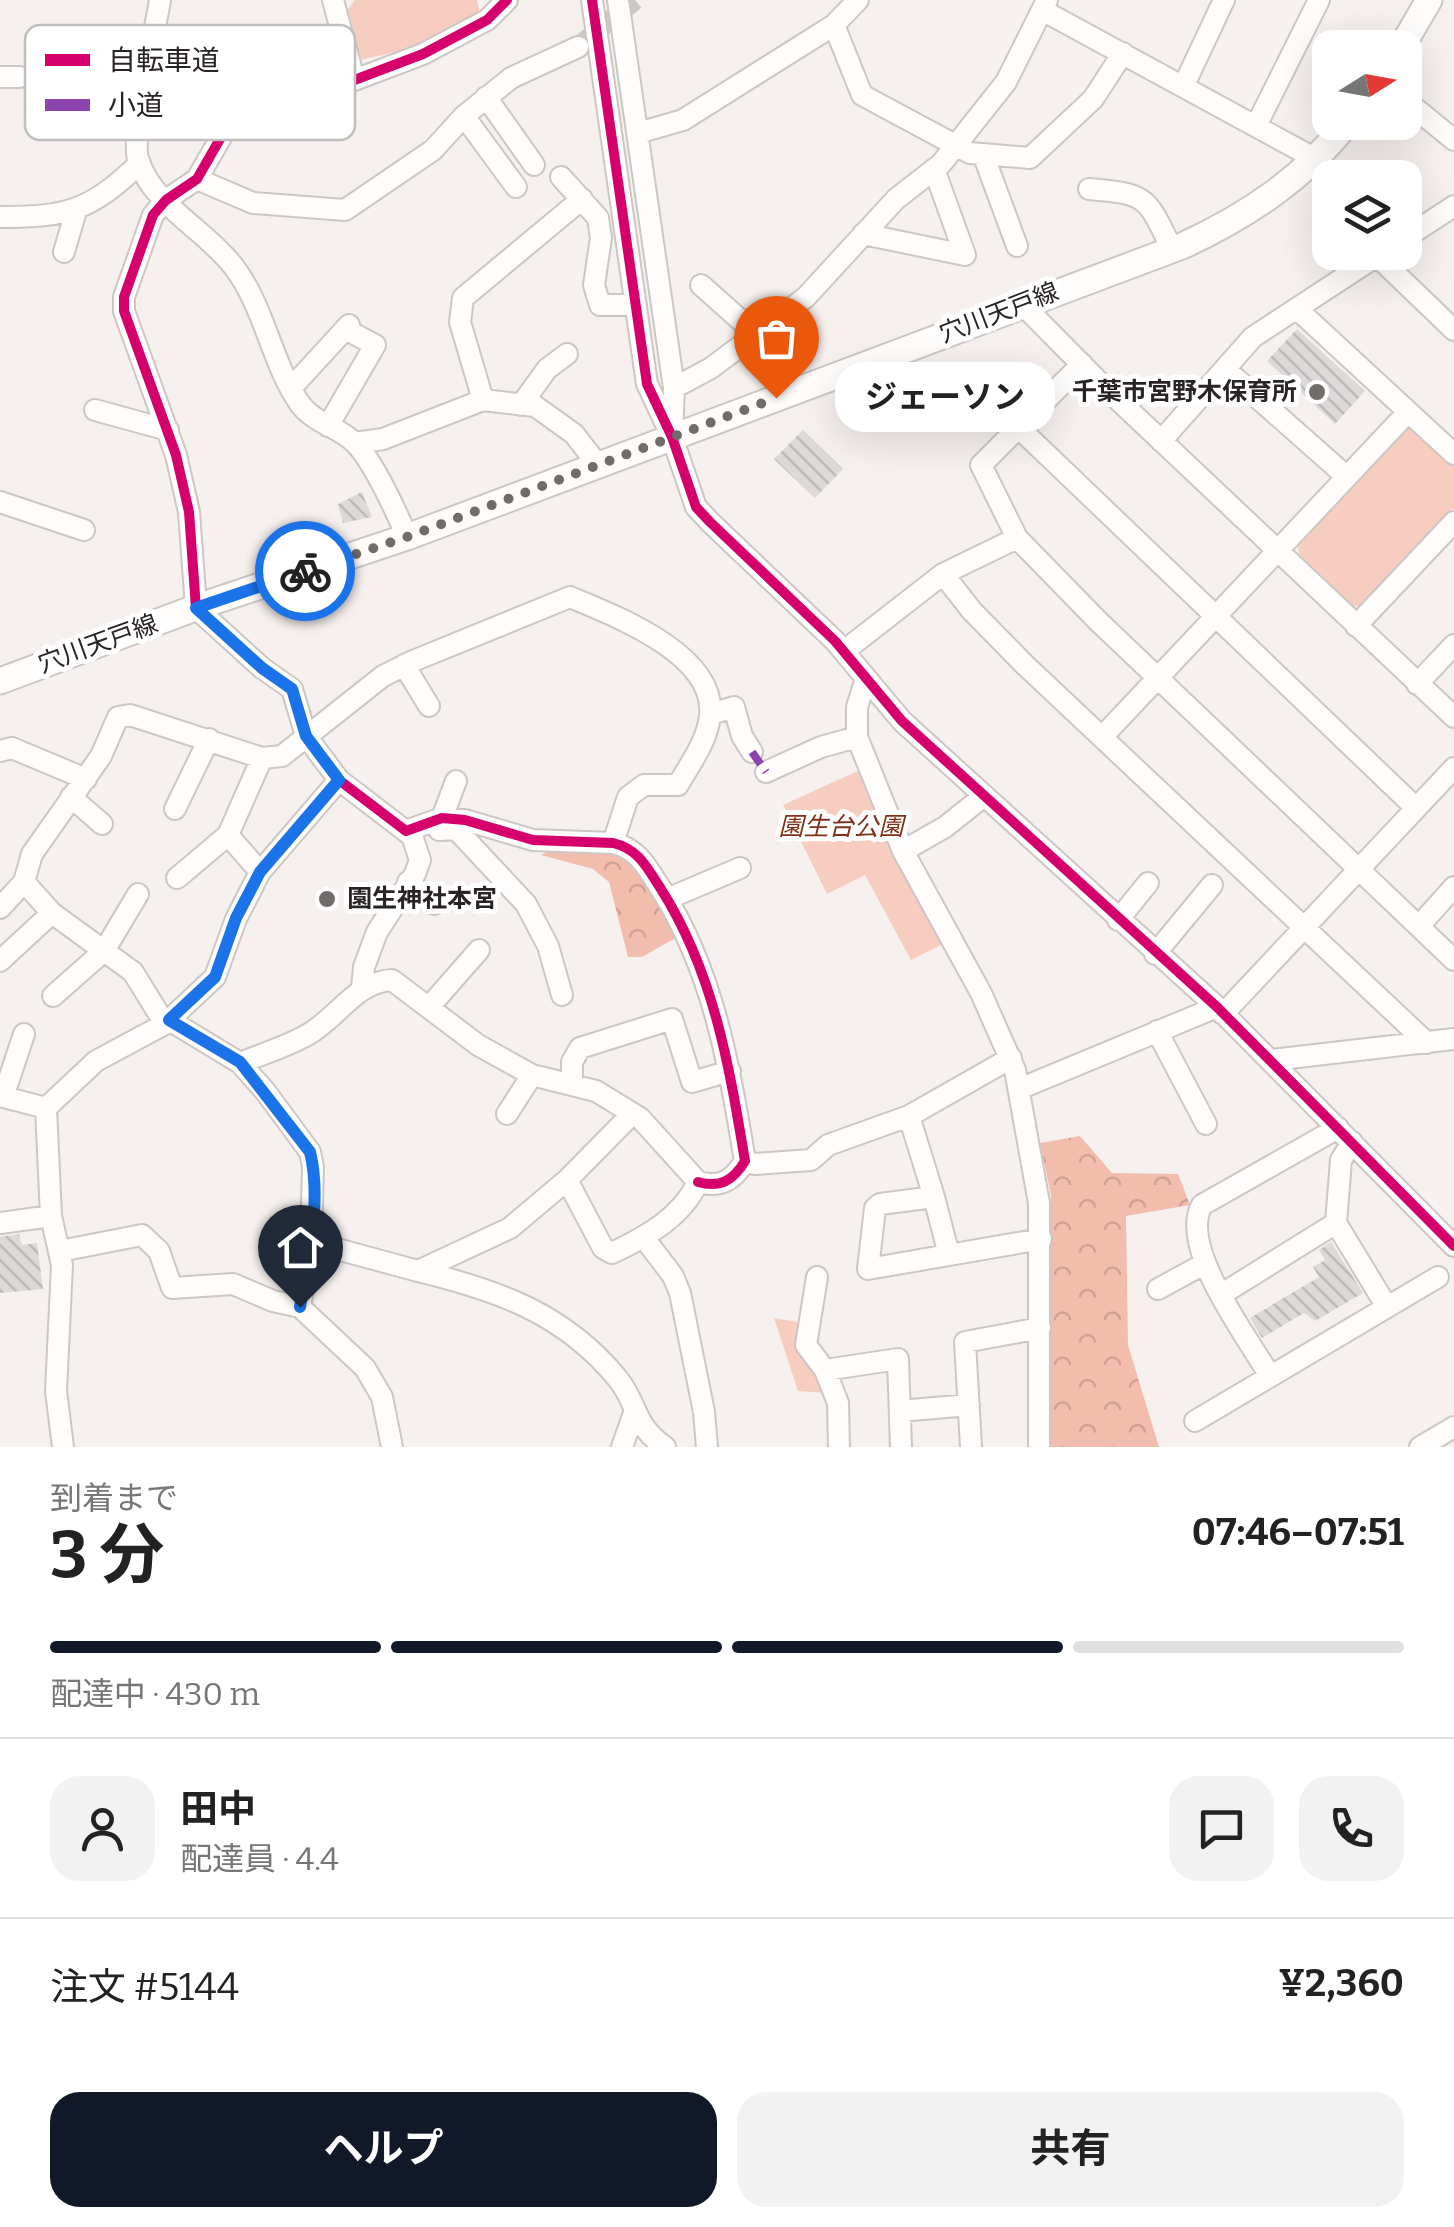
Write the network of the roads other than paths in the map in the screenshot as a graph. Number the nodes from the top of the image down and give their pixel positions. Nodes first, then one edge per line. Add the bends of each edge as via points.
1 (160, 0) edge
2 (333, 0) edge
3 (507, 0) edge
4 (592, 0) edge
5 (618, 0) edge
6 (826, 0) edge
7 (858, 0) edge
8 (1198, 0) edge
9 (1319, 0) edge
10 (1428, 0) edge
11 (1044, 5) edge
12 (1221, 6) edge
13 (838, 21) junction
14 (155, 25) edge
15 (340, 25) edge
16 (1411, 30) edge
17 (578, 47) tunnel mouth
18 (1123, 53) junction
19 (355, 79) edge
20 (1184, 85) junction
21 (486, 97) junction
22 (1422, 114) edge
23 (464, 116) junction
24 (1256, 126) junction
25 (638, 133) junction
26 (138, 140) edge
27 (219, 140) edge
28 (1331, 140) edge
29 (1454, 140) edge
30 (954, 146) junction
31 (983, 154) junction
32 (1314, 158) junction
33 (140, 163) junction
34 (534, 165) dead end
35 (934, 169) junction
36 (561, 177) dead end
37 (196, 179) junction
38 (516, 187) dead end
39 (1089, 190) dead end
40 (582, 199) junction
41 (166, 200) junction
42 (1453, 208) edge
43 (76, 211) junction
44 (0, 217) edge
45 (1422, 227) edge
46 (863, 234) junction
47 (1017, 246) dead end
48 (1172, 249) junction
49 (64, 252) dead end
50 (1355, 270) edge
51 (1396, 270) edge
52 (701, 284) dead end
53 (1022, 304) junction
54 (636, 305) junction
55 (1297, 308) junction
56 (1454, 330) edge
57 (756, 334) junction
58 (567, 354) dead end
59 (1082, 364) junction
60 (1224, 369) junction
61 (292, 387) junction
62 (674, 388) junction
63 (483, 400) junction
64 (521, 404) junction
65 (95, 410) dead end
66 (1408, 412) junction
67 (328, 426) junction
68 (1018, 428) junction
69 (168, 430) junction
70 (672, 438) junction
71 (1161, 441) junction
72 (356, 443) junction
73 (1454, 454) edge
74 (598, 465) junction
75 (1347, 478) junction
76 (0, 502) edge
77 (1454, 522) edge
78 (84, 530) dead end
79 (407, 537) junction
80 (1017, 538) junction
81 (1277, 551) junction
82 (943, 574) junction
83 (196, 608) junction
84 (1215, 618) junction
85 (1356, 626) junction
86 (1454, 645) edge
87 (844, 651) junction
88 (404, 665) junction
89 (1159, 677) junction
90 (866, 678) junction
91 (0, 681) edge
92 (1417, 684) junction
93 (429, 706) dead end
94 (710, 714) junction
95 (1454, 717) edge
96 (306, 736) junction
97 (1102, 736) junction
98 (856, 737) junction
99 (209, 738) junction
100 (0, 750) edge
101 (752, 752) dead end
102 (262, 758) junction
103 (1454, 768) edge
104 (766, 772) dead end
105 (86, 779) junction
106 (339, 780) junction
107 (456, 781) dead end
108 (984, 796) junction
109 (71, 797) junction
110 (1416, 808) junction
111 (175, 810) dead end
112 (442, 818) junction
113 (102, 824) dead end
114 (409, 834) junction
115 (228, 836) junction
116 (613, 842) junction
117 (903, 850) junction
118 (740, 868) dead end
119 (1359, 869) junction
120 (260, 872) junction
121 (177, 878) dead end
122 (24, 882) junction
123 (408, 882) junction
124 (1148, 883) dead end
125 (1212, 885) dead end
126 (1454, 887) edge
127 (138, 894) dead end
128 (667, 898) junction
129 (434, 904) dead end
130 (0, 908) edge
131 (52, 913) junction
132 (1118, 920) junction
133 (1419, 926) junction
134 (1304, 928) junction
135 (479, 950) dead end
136 (104, 951) junction
137 (1155, 954) junction
138 (1454, 960) edge
139 (0, 961) edge
140 (362, 988) junction
141 (562, 995) dead end
142 (53, 996) dead end
143 (429, 1007) junction
144 (1220, 1011) junction
145 (167, 1022) junction
146 (1157, 1030) junction
147 (24, 1034) dead end
148 (1454, 1039) edge
149 (1427, 1043) junction
150 (1012, 1058) junction
151 (1272, 1060) junction
152 (240, 1062) junction
153 (730, 1071) junction
154 (532, 1075) junction
155 (572, 1083) junction
156 (1019, 1090) junction
157 (1, 1096) edge
158 (46, 1108) junction
159 (507, 1114) dead end
160 (632, 1114) junction
161 (909, 1116) junction
162 (1206, 1124) dead end
163 (1345, 1135) junction
164 (745, 1161) junction
165 (566, 1180) junction
166 (698, 1182) junction
167 (934, 1197) junction
168 (51, 1216) junction
169 (0, 1223) edge
170 (1336, 1223) junction
171 (644, 1238) junction
172 (1041, 1239) junction
173 (311, 1242) junction
174 (1454, 1246) edge
175 (60, 1251) junction
176 (949, 1255) junction
177 (1204, 1264) junction
178 (418, 1271) junction
179 (817, 1277) dead end
180 (1438, 1277) dead end
181 (1158, 1289) dead end
182 (1222, 1294) junction
183 (300, 1307) junction
184 (1386, 1308) junction
185 (1040, 1328) junction
186 (825, 1370) junction
187 (1270, 1376) junction
188 (968, 1405) junction
189 (900, 1411) junction
190 (634, 1413) junction
191 (1195, 1421) dead end
192 (1454, 1427) edge
193 (63, 1447) edge
194 (392, 1447) edge
195 (622, 1447) edge
196 (664, 1447) edge
197 (708, 1447) edge
198 (839, 1447) edge
199 (901, 1447) edge
200 (971, 1447) edge
201 (1038, 1447) edge
202 (1420, 1447) edge

1 - 14 street
2 - 15 street
3 - 19 street via 487,20 423,54
4 - 54 street
5 - 25 street
6 - 13 street
7 - 13 street
8 - 12 street
9 - 24 street
10 - 16 main road
11 - 18 street
11 - 30 street via 1006,82
12 - 20 street
13 - 25 street via 683,120
13 - 30 street via 862,95
17 - 21 street
18 - 20 street
18 - 31 street via 1094,100 1030,158
20 - 24 street
21 - 23 street
21 - 34 street
22 - 29 street
23 - 37 street via 433,150 346,210 253,204
23 - 38 street
24 - 32 street
25 - 62 street
26 - 33 street
27 - 37 street
28 - 32 main road, 穴川天戸線
30 - 31 street
30 - 35 street
31 - 47 street
32 - 48 main road, 穴川天戸線 via 1259,206
33 - 41 street
33 - 43 street
35 - 46 street
35 - 46 street via 965,255
36 - 40 street
37 - 41 street
39 - 48 street via 1126,192 1150,204
40 - 54 street via 598,218 594,286 600,305
40 - 63 street via 463,298 460,322
41 - 61 street via 240,275
41 - 69 street via 152,215 124,310
42 - 45 street
43 - 44 street
43 - 49 street
46 - 57 street via 806,297
48 - 53 main road, 穴川天戸線
50 - 55 street
51 - 56 street
52 - 57 street
53 - 59 street
53 - 70 main road, 穴川天戸線
54 - 70 street via 648,384
55 - 60 street via 1253,337
55 - 66 street
57 - 62 street
58 - 64 street
59 - 68 street
59 - 71 street
60 - 71 street
60 - 75 street
61 - 67 street via 313,418
61 - 67 street via 347,327 376,344
62 - 70 street
63 - 64 street
63 - 72 street
64 - 74 street via 535,406 574,434
65 - 69 street
66 - 73 street
66 - 75 street
67 - 72 street
68 - 80 street via 981,465
68 - 84 street
69 - 83 street via 190,512
70 - 74 main road, 穴川天戸線
70 - 87 street via 696,507
71 - 81 street
72 - 79 street
74 - 79 main road, 穴川天戸線
75 - 81 street
76 - 78 street
77 - 85 street
79 - 83 main road, 穴川天戸線
80 - 82 street
80 - 89 street
81 - 84 street
81 - 85 street
82 - 87 street
82 - 97 street via 985,625
83 - 91 main road, 穴川天戸線
83 - 96 street via 292,689
84 - 89 street
84 - 110 street
85 - 92 street
86 - 92 street
87 - 90 street
88 - 93 street
88 - 94 street via 570,597 643,628 672,650 700,678
88 - 96 street
89 - 97 street
89 - 119 street
90 - 98 street
90 - 108 street
92 - 95 street
94 - 101 street via 734,707
94 - 116 street via 702,744 678,785 644,785 628,797
96 - 102 street via 282,756
96 - 106 street
97 - 134 street
98 - 104 street
98 - 117 street
99 - 102 street
99 - 105 street via 118,717
99 - 111 street
100 - 105 street via 12,748
102 - 115 street
103 - 110 street
105 - 109 street
106 - 114 street
106 - 120 street
107 - 112 street
108 - 117 street
108 - 132 street
109 - 113 street
109 - 122 street via 32,854
110 - 119 street
112 - 114 street
112 - 116 street via 533,840
114 - 123 street via 420,860
114 - 141 street via 456,829 478,851 526,904 548,946
115 - 120 street
115 - 121 street
116 - 128 street via 640,856
117 - 150 street
118 - 128 street
119 - 133 street
119 - 134 street
120 - 145 street via 215,977
122 - 130 street
122 - 131 street
123 - 129 street
123 - 140 street via 377,932
124 - 132 street
125 - 137 street
126 - 133 street
127 - 136 street
128 - 153 street via 704,974
131 - 136 street
131 - 139 street
132 - 137 street
133 - 138 street
134 - 144 street
134 - 149 street
135 - 143 street
136 - 142 street
136 - 145 street via 133,972
137 - 144 street
140 - 143 street via 392,980
140 - 152 street via 304,1037
143 - 154 street via 478,1046
144 - 146 street
144 - 151 street
145 - 152 street
145 - 158 street via 96,1061
146 - 156 street
146 - 162 street
147 - 157 street
148 - 149 street
149 - 151 street
150 - 156 street
150 - 161 street
151 - 163 street
152 - 173 street via 310,1152
153 - 155 street via 692,1082 672,1019 580,1048
153 - 164 street
154 - 155 street
154 - 159 street
155 - 160 street
156 - 172 street
157 - 158 street
158 - 168 street
160 - 165 street
160 - 166 street
161 - 164 street via 828,1145 811,1160
161 - 167 street
163 - 170 street
163 - 174 street
163 - 177 street via 1202,1205 1196,1215
164 - 166 street via 726,1183
165 - 171 street via 603,1248 612,1253
165 - 178 street via 510,1228
166 - 171 street via 688,1202
167 - 176 street
167 - 176 street via 874,1208 868,1269
168 - 169 street
168 - 175 street
170 - 182 street
170 - 184 street
171 - 197 street via 680,1293
172 - 176 street
172 - 185 street
173 - 178 street
173 - 183 street
175 - 183 street via 142,1235 159,1251 172,1288 233,1284
175 - 193 street via 56,1391
177 - 181 street
177 - 182 street
178 - 190 street via 520,1301 599,1356 627,1390
179 - 186 street via 806,1345
180 - 184 street
182 - 187 street
183 - 194 street via 365,1368 382,1397
184 - 187 street
185 - 188 street via 965,1342
185 - 201 street
186 - 189 street via 898,1359
186 - 198 street via 838,1404
187 - 191 street via 1223,1395
188 - 189 street
188 - 200 street
189 - 199 street
190 - 195 street
190 - 196 street
192 - 202 street

